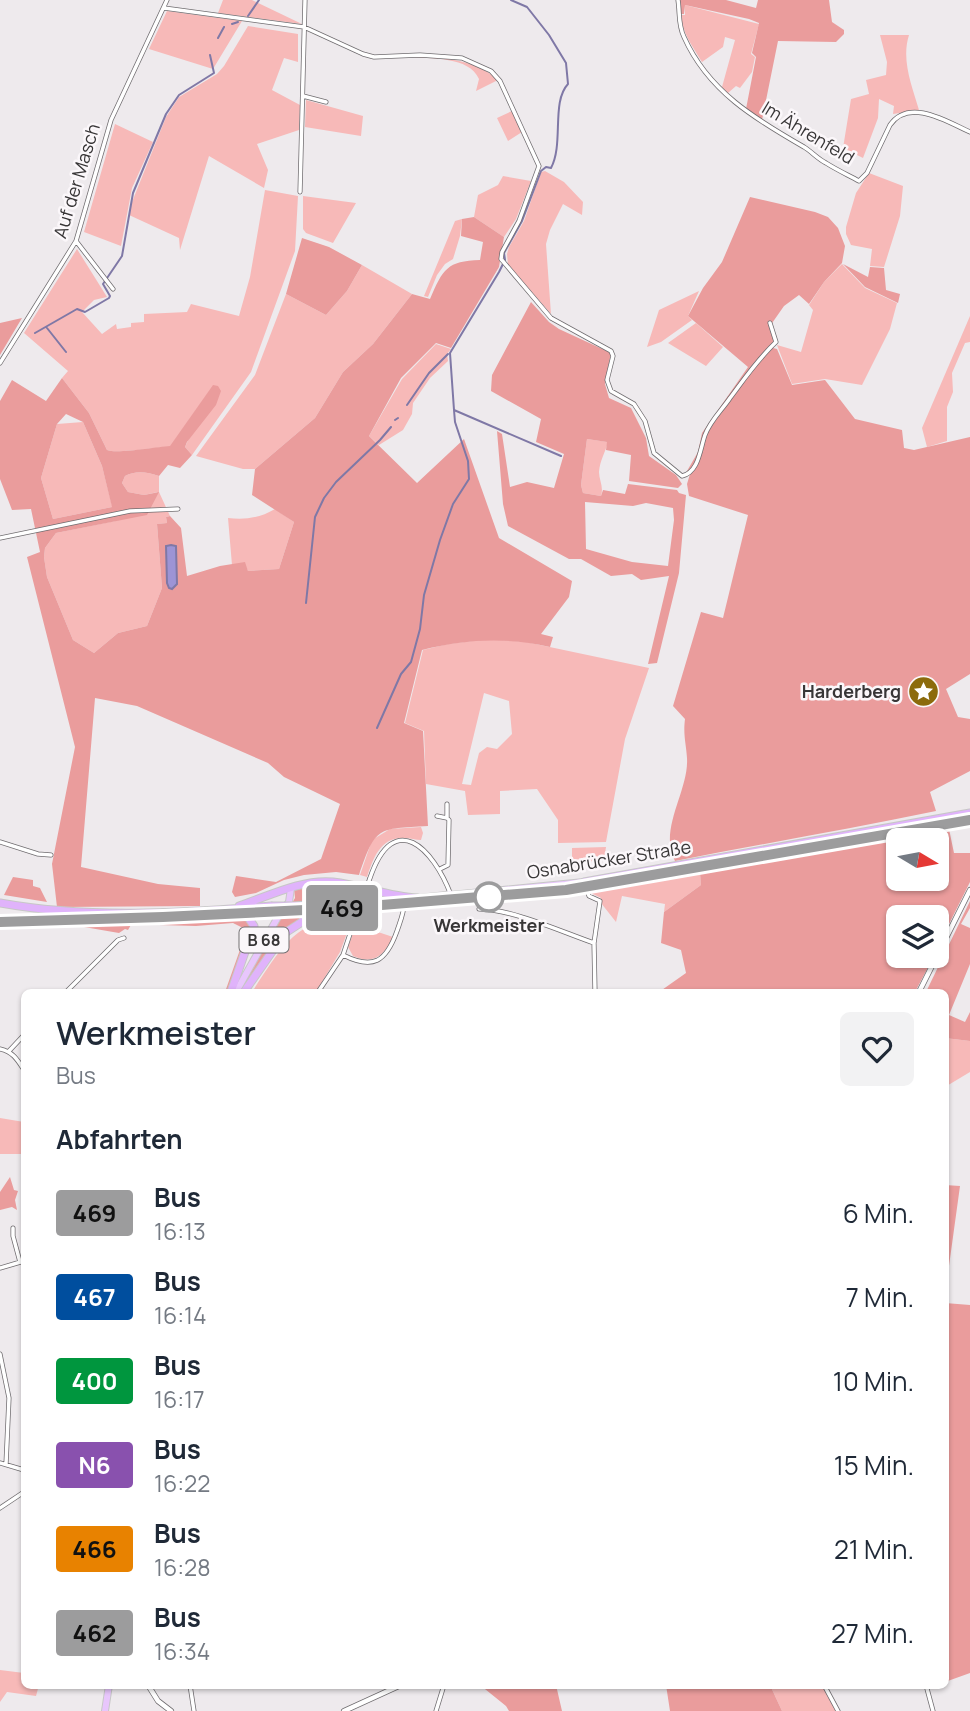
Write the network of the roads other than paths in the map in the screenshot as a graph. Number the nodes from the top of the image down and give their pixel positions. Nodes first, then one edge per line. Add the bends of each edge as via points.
1 (167, 0) edge
2 (305, 0) edge
3 (678, 0) edge
4 (164, 8) junction
5 (304, 27) junction
6 (303, 96) junction
7 (326, 102) dead end
8 (970, 132) edge
9 (300, 192) dead end
10 (76, 241) junction
11 (113, 289) dead end
12 (770, 323) dead end
13 (0, 363) edge
14 (178, 509) dead end
15 (0, 538) edge
16 (447, 804) dead end
17 (970, 813) edge
18 (437, 816) dead end
19 (447, 818) junction
20 (970, 820) edge
21 (928, 824) junction
22 (0, 842) edge
23 (51, 855) dead end
24 (439, 870) junction
25 (585, 885) junction
26 (288, 889) junction
27 (970, 890) edge
28 (451, 895) junction
29 (418, 898) junction
30 (404, 904) junction
31 (0, 905) edge
32 (291, 908) junction
33 (345, 908) junction
34 (479, 909) dead end
35 (227, 912) junction
36 (125, 918) junction
37 (0, 922) edge
38 (124, 938) dead end
39 (594, 943) junction
40 (342, 954) junction
41 (69, 989) edge
42 (234, 989) edge
43 (235, 989) edge
44 (246, 989) edge
45 (320, 989) edge
46 (595, 989) edge
47 (920, 989) edge
48 (21, 1038) edge
49 (0, 1049) edge
50 (9, 1051) junction
51 (21, 1066) edge
52 (13, 1228) dead end
53 (21, 1259) edge
54 (21, 1262) edge
55 (0, 1268) edge
56 (0, 1354) edge
57 (0, 1463) edge
58 (6, 1464) junction
59 (21, 1469) edge
60 (21, 1494) edge
61 (0, 1508) edge
62 (108, 1689) edge
63 (150, 1689) edge
64 (191, 1689) edge
65 (392, 1689) edge
66 (443, 1689) edge
67 (826, 1689) edge
68 (927, 1689) edge
69 (105, 1711) edge
70 (171, 1711) edge
71 (194, 1711) edge
72 (344, 1711) edge
73 (436, 1711) edge
74 (838, 1711) edge
75 (933, 1711) edge

1 - 4 street, Auf der Masch
2 - 5 street
3 - 8 street, Im Ährenfeld via 683,36 706,71 738,106 859,181 894,118 933,114
4 - 5 street
4 - 10 street, Auf der Masch via 111,120
5 - 6 street
5 - 12 street via 363,54 450,56 497,76 539,166 519,221 502,251 503,263 551,318 611,351 607,380 611,391 634,404 645,421 654,453 682,476 702,451 711,423 750,368 776,342
6 - 7 street
6 - 9 street
10 - 11 street
10 - 13 street, Auf der Masch
14 - 15 street via 130,510
16 - 19 street
17 - 21 highway
18 - 19 street
19 - 24 street via 448,865
20 - 21 highway
21 - 25 highway, Osnabrücker Straße
22 - 23 street
24 - 28 street
24 - 40 street, bridge via 413,842 392,843 383,849
25 - 28 main road, Osnabrücker Straße
25 - 30 main road, Osnabrücker Straße
25 - 39 street via 589,896 600,901
26 - 29 highway, B 68 via 331,881
26 - 35 highway, B 68
26 - 43 main road, B 68 via 289,902
27 - 47 street
28 - 29 highway, Osnabrücker Straße
29 - 32 highway, Osnabrücker Straße
30 - 33 highway, Osnabrücker Straße
30 - 40 street via 385,956 367,963
31 - 35 highway, Osnabrücker Straße via 90,912
31 - 36 highway, Osnabrücker Straße
32 - 33 highway, Osnabrücker Straße
32 - 35 highway, Osnabrücker Straße, bridge
33 - 44 highway, B 68 via 308,918 285,933
34 - 39 street
35 - 36 highway, Osnabrücker Straße
35 - 42 highway, B 68 via 248,917 254,926
36 - 37 highway
38 - 41 street
39 - 46 street
40 - 45 street
48 - 50 street
49 - 50 street
50 - 51 street
52 - 53 street
54 - 55 street
56 - 58 street via 9,1398
57 - 58 street
58 - 59 street
60 - 61 street
62 - 69 main road
63 - 70 street
64 - 71 street
65 - 72 street
66 - 73 street
67 - 74 street
68 - 75 street

